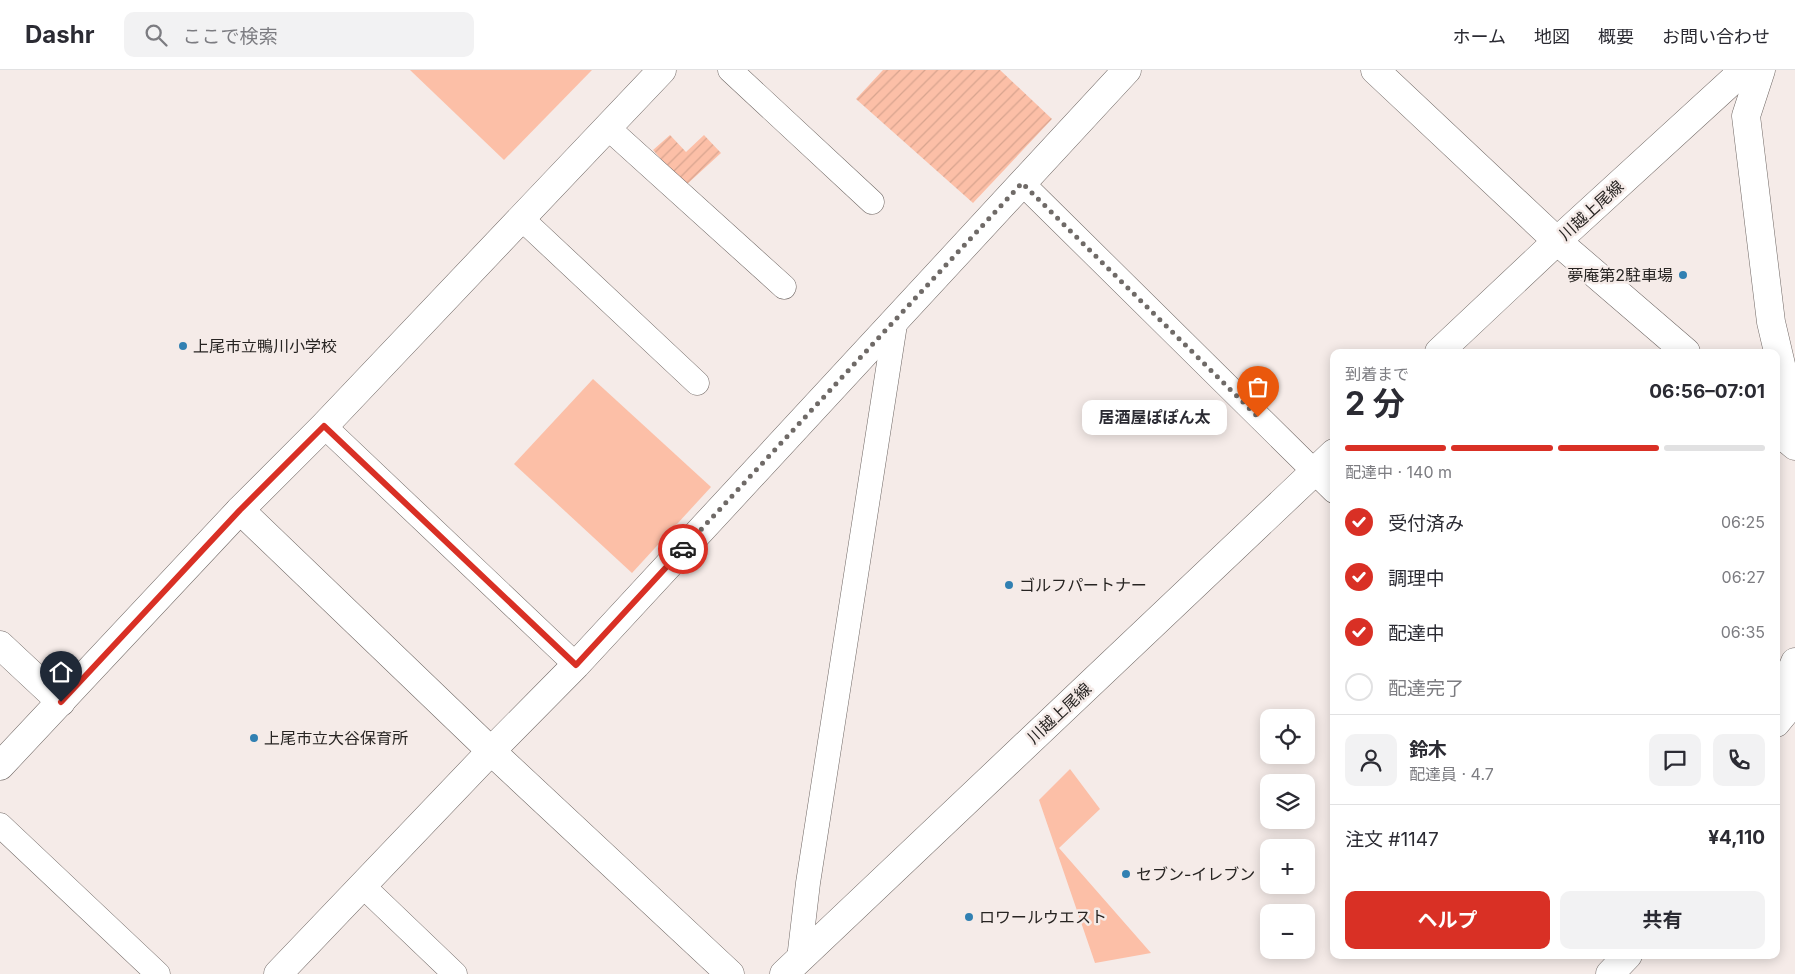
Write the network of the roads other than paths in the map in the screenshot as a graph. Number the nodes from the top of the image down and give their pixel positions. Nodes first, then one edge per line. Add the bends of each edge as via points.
1 (662, 70) edge
2 (730, 70) edge
3 (1127, 70) edge
4 (1375, 70) edge
5 (1744, 70) edge
6 (1761, 70) edge
7 (607, 127) junction
8 (1022, 183) junction
9 (872, 202) dead end
10 (521, 218) junction
11 (1557, 241) junction
12 (784, 287) dead end
13 (896, 318) junction
14 (1443, 349) edge
15 (1683, 349) edge
16 (1777, 349) edge
17 (1780, 360) edge
18 (697, 383) dead end
19 (1795, 424) edge
20 (324, 426) junction
21 (1780, 433) edge
22 (1795, 446) edge
23 (1330, 456) edge
24 (1313, 472) junction
25 (1330, 487) edge
26 (240, 510) junction
27 (0, 645) edge
28 (1795, 662) edge
29 (576, 665) junction
30 (1780, 699) edge
31 (1795, 700) edge
32 (61, 702) junction
33 (1780, 718) edge
34 (491, 751) junction
35 (0, 766) edge
36 (0, 825) edge
37 (363, 886) junction
38 (1624, 959) edge
39 (792, 966) edge
40 (158, 974) edge
41 (278, 974) edge
42 (455, 974) edge
43 (730, 974) edge
44 (1610, 974) edge

1 - 7 street
2 - 9 lane
3 - 8 street
4 - 11 street
5 - 11 street, 川越上尾線
6 - 16 street via 1746,116 1771,322
7 - 10 street
7 - 12 lane
8 - 13 street
8 - 24 lane
10 - 18 lane
10 - 20 street
11 - 14 street, 川越上尾線
11 - 15 street
13 - 29 street
13 - 39 lane via 808,883
17 - 19 street
20 - 26 street
20 - 29 lane
21 - 22 street
23 - 24 street, 川越上尾線
24 - 25 lane
24 - 39 street, 川越上尾線
26 - 32 street
26 - 34 street
27 - 32 street
28 - 30 street
29 - 34 street
31 - 33 street
32 - 35 street
34 - 37 street
34 - 43 street
36 - 40 lane
37 - 41 street
37 - 42 lane
38 - 44 street

